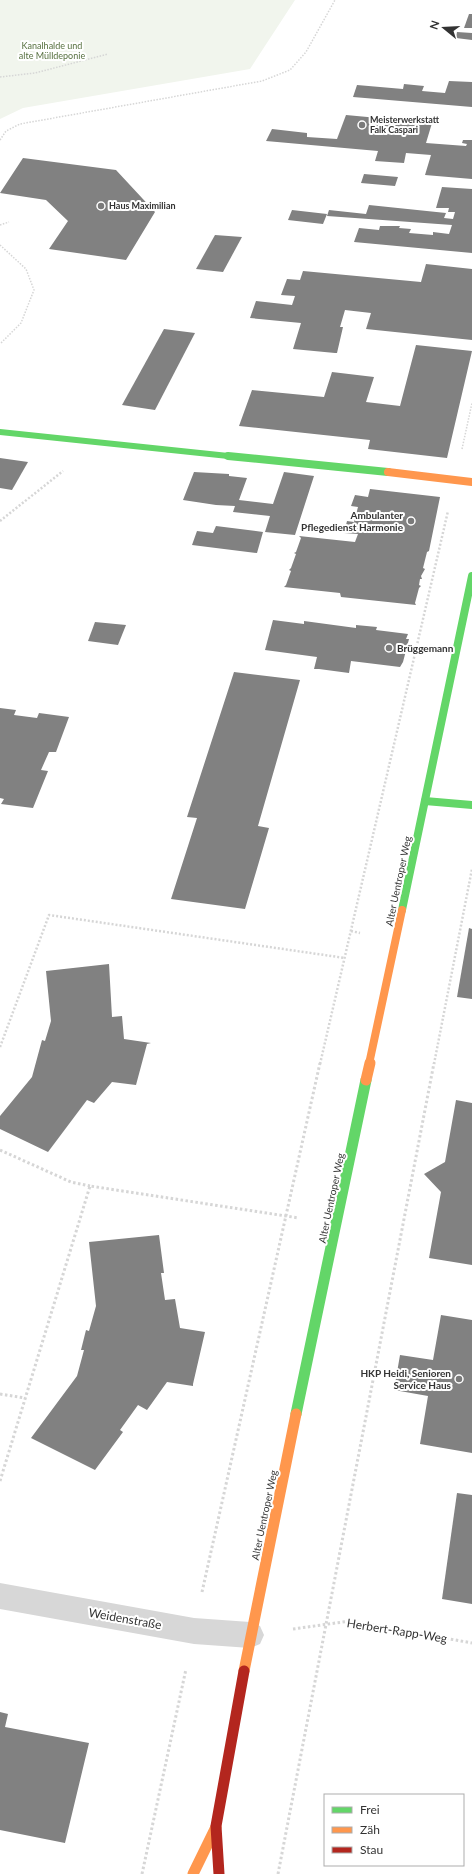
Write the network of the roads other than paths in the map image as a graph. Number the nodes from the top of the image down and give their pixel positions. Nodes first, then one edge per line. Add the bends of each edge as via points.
1 (0, 432) edge
2 (472, 482) edge
3 (472, 576) edge
4 (426, 801) junction
5 (472, 805) edge
6 (0, 1596) edge
7 (250, 1635) junction
8 (216, 1826) junction
9 (193, 1874) edge
10 (219, 1874) edge

1 - 2 street
3 - 4 street, Alter Uentroper Weg
4 - 5 street
4 - 7 street, Alter Uentroper Weg
6 - 7 street, Weidenstraße via 194,1631
7 - 8 street, Alter Uentroper Weg
8 - 9 street, Alter Uentroper Weg
8 - 10 street, Alter Uentroper Weg

